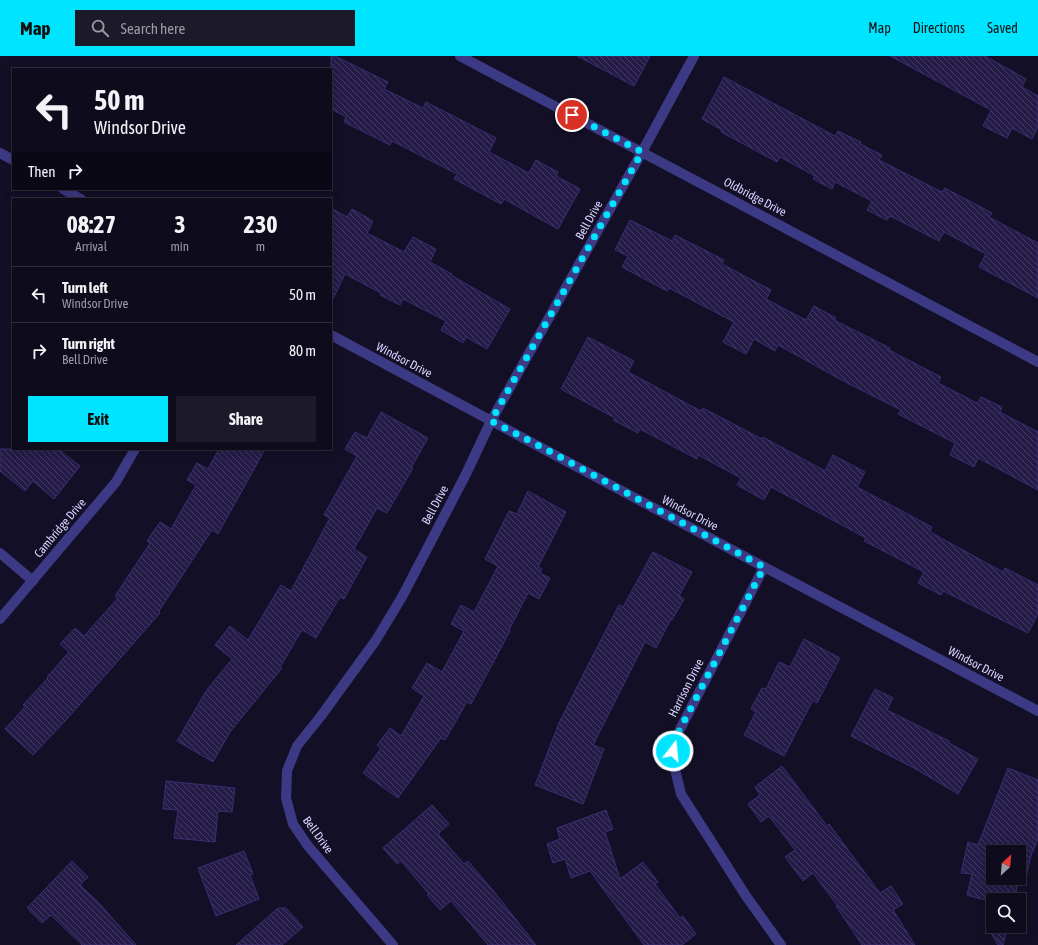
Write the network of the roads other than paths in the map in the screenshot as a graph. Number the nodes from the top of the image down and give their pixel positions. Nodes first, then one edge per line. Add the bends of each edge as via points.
1 (460, 56) edge
2 (694, 56) edge
3 (0, 152) edge
4 (642, 152) junction
5 (12, 159) edge
6 (65, 190) edge
7 (79, 198) edge
8 (332, 336) edge
9 (1038, 362) edge
10 (491, 421) junction
11 (134, 450) edge
12 (0, 554) edge
13 (764, 567) junction
14 (32, 581) junction
15 (0, 619) edge
16 (1038, 712) edge
17 (393, 945) edge
18 (781, 945) edge

1 - 4 street, Oldbridge Drive
2 - 4 street, Bell Drive
3 - 5 street
4 - 9 street, Oldbridge Drive
4 - 10 street, Bell Drive
6 - 7 street
8 - 10 street, Windsor Drive
10 - 13 street, Windsor Drive
10 - 17 street, Bell Drive via 398,603 376,640 297,746 287,771 286,798 293,824 308,846
11 - 14 street, Cambridge Drive via 116,482
12 - 14 street
13 - 16 street, Windsor Drive
13 - 18 street, Harrison Drive via 676,737 673,751 681,794 746,896
14 - 15 street, Cambridge Drive

